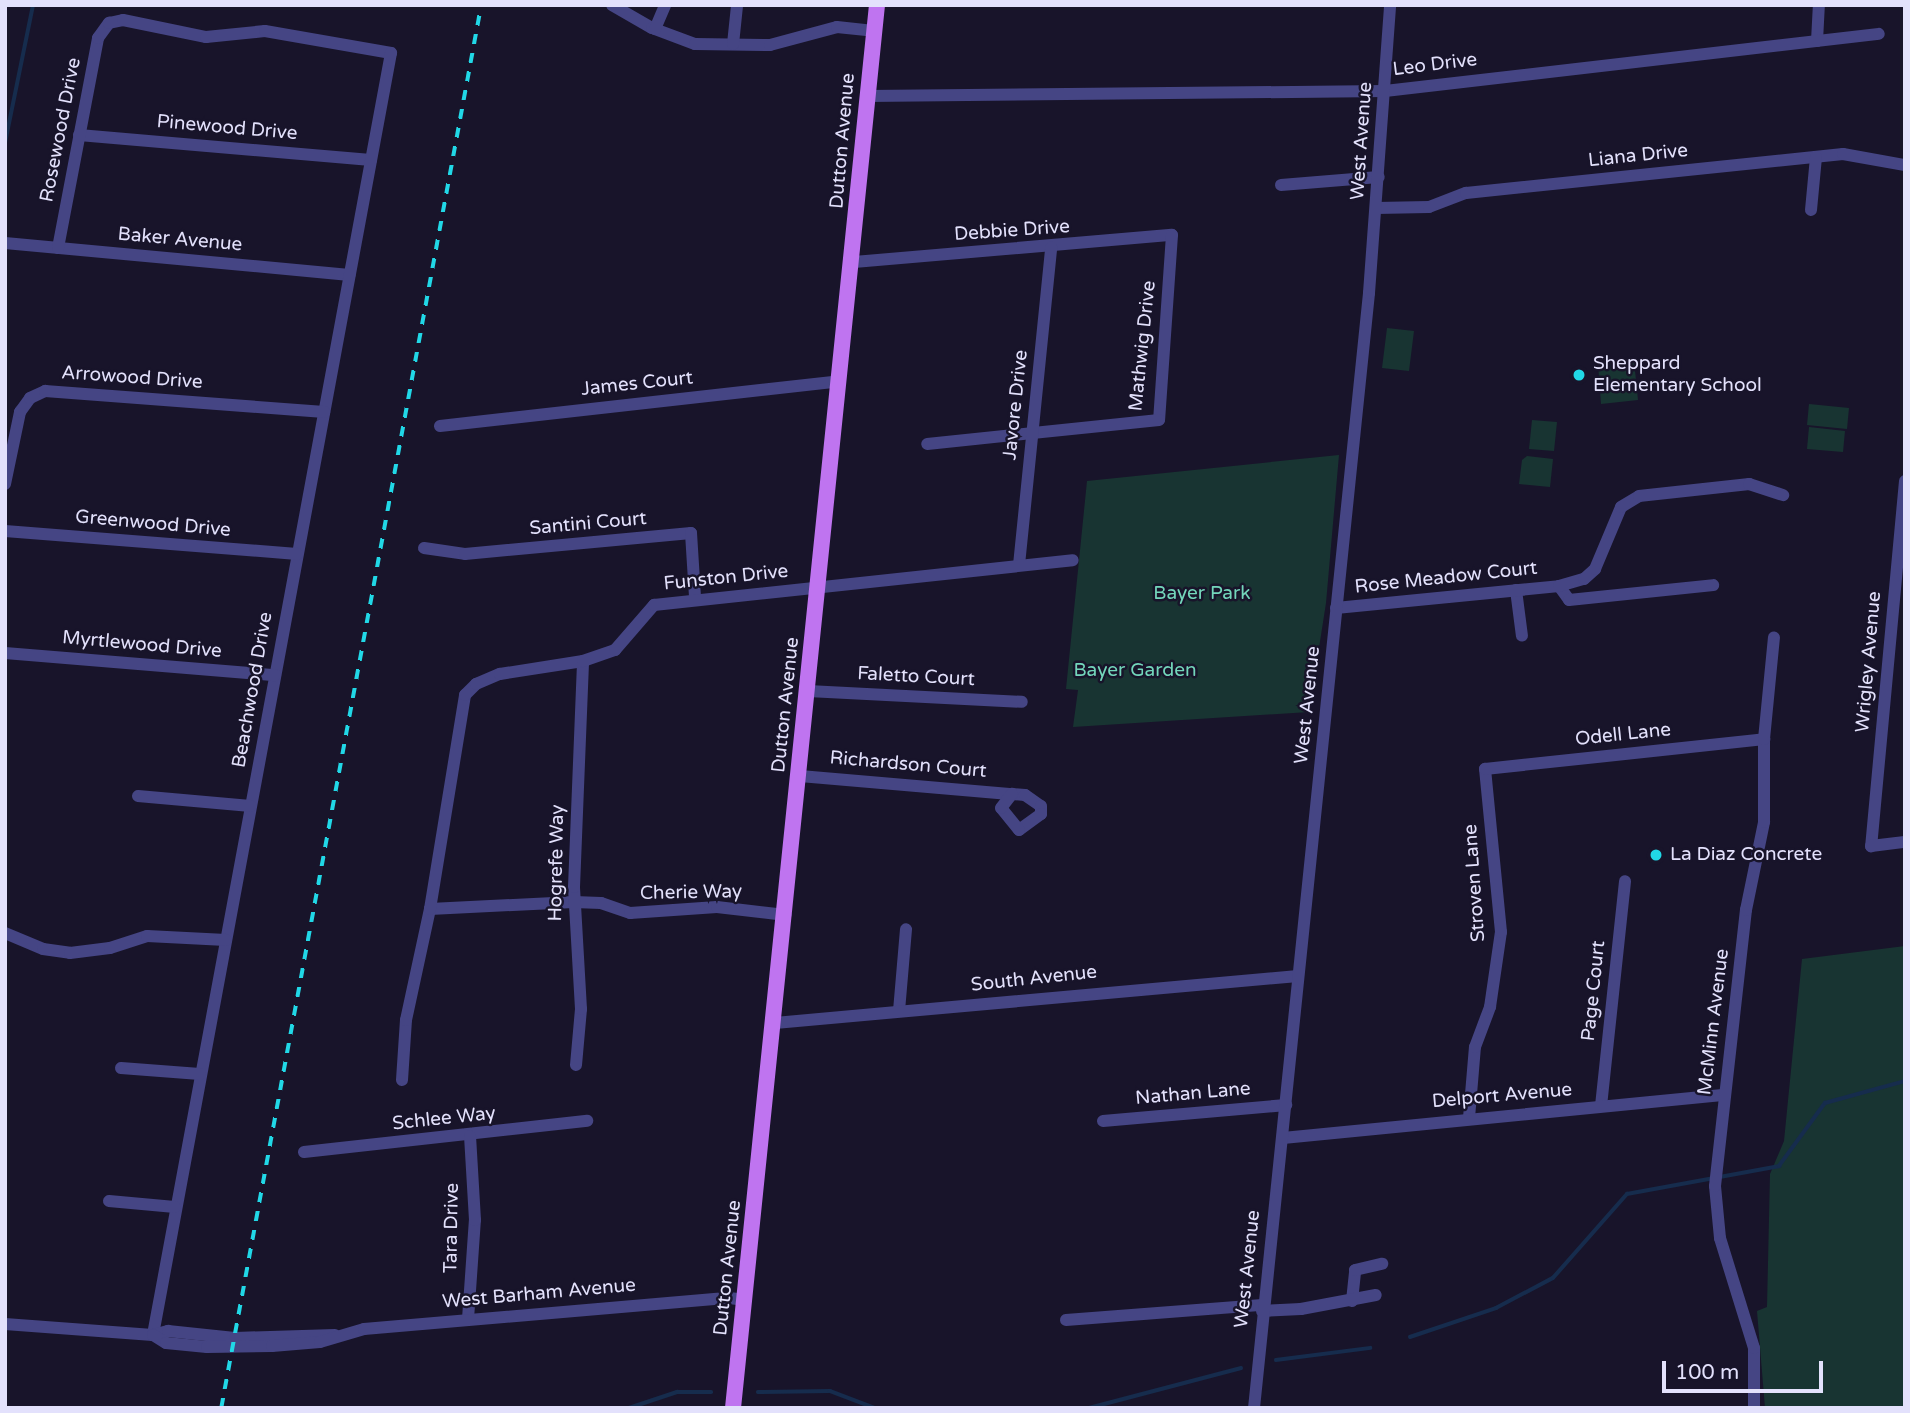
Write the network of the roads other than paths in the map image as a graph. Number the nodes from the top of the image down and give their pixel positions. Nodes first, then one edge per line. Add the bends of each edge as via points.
1 (612, 5) edge
2 (665, 5) edge
3 (737, 5) edge
4 (877, 5) edge
5 (1390, 5) edge
6 (1819, 5) edge
7 (110, 23) joint
8 (655, 29) junction
9 (874, 31) junction
10 (1879, 34) dead end
11 (1817, 41) junction
12 (733, 44) junction
13 (1385, 91) junction
14 (867, 96) junction
15 (79, 135) junction
16 (1816, 158) junction
17 (371, 160) junction
18 (1905, 165) edge
19 (1379, 177) junction
20 (1281, 185) dead end
21 (1376, 208) junction
22 (1811, 210) dead end
23 (1172, 235) joint
24 (5, 243) edge
25 (58, 248) junction
26 (1051, 248) junction
27 (853, 262) junction
28 (350, 275) junction
29 (839, 381) junction
30 (324, 412) junction
31 (440, 426) dead end
32 (1032, 434) junction
33 (927, 444) dead end
34 (1905, 481) edge
35 (5, 484) edge
36 (1783, 495) dead end
37 (5, 531) edge
38 (424, 548) dead end
39 (298, 554) junction
40 (1073, 560) dead end
41 (1019, 565) junction
42 (1713, 585) dead end
43 (1559, 586) junction
44 (819, 588) junction
45 (1516, 590) junction
46 (695, 597) junction
47 (1336, 608) junction
48 (1899, 625) edge
49 (1522, 636) dead end
50 (1774, 637) dead end
51 (5, 653) edge
52 (583, 661) junction
53 (275, 675) junction
54 (808, 691) junction
55 (1022, 702) dead end
56 (1765, 740) junction
57 (1485, 769) joint
58 (800, 776) junction
59 (1012, 794) dead end
60 (138, 796) dead end
61 (251, 806) junction
62 (1905, 842) edge
63 (1625, 881) dead end
64 (574, 902) junction
65 (430, 909) junction
66 (786, 915) junction
67 (906, 929) dead end
68 (5, 933) edge
69 (226, 940) junction
70 (1298, 976) junction
71 (899, 1011) junction
72 (775, 1023) junction
73 (576, 1065) dead end
74 (121, 1068) dead end
75 (200, 1074) junction
76 (402, 1080) dead end
77 (1725, 1096) junction
78 (1286, 1105) junction
79 (1601, 1106) junction
80 (1469, 1118) junction
81 (587, 1121) dead end
82 (1103, 1121) dead end
83 (470, 1136) junction
84 (1283, 1138) junction
85 (304, 1152) dead end
86 (109, 1201) dead end
87 (175, 1207) junction
88 (1382, 1264) dead end
89 (1376, 1295) dead end
90 (746, 1300) junction
91 (1352, 1301) junction
92 (1262, 1308) junction
93 (468, 1320) junction
94 (1066, 1320) dead end
95 (5, 1324) edge
96 (153, 1335) junction
97 (733, 1408) edge
98 (1254, 1408) edge
99 (1754, 1408) edge

1 - 8 street
2 - 8 street
3 - 12 street
4 - 9 main road, Dutton Avenue
5 - 13 street, West Avenue
6 - 11 street
7 - 15 street, Rosewood Drive via 98,38
7 - 17 street, Beachwood Drive via 123,20 206,37 265,31 391,52
8 - 12 street via 695,44
9 - 12 street via 837,27 770,45
9 - 14 main road, Dutton Avenue
10 - 11 street, Leo Drive
11 - 13 street, Leo Drive
13 - 14 street, Leo Drive
13 - 19 street, West Avenue
14 - 27 main road, Dutton Avenue
15 - 17 street, Pinewood Drive
15 - 25 street, Rosewood Drive
16 - 18 street, Liana Drive via 1855,153
16 - 21 street, Liana Drive via 1466,193 1429,207
16 - 22 street
17 - 28 street, Beachwood Drive
19 - 20 street
19 - 21 street, West Avenue
21 - 47 street, West Avenue
23 - 26 street, Debbie Drive
23 - 32 street, Mathwig Drive via 1159,421
24 - 25 street, Baker Avenue
25 - 28 street, Baker Avenue
26 - 27 street, Debbie Drive
26 - 32 street, Javore Drive
27 - 29 main road, Dutton Avenue
28 - 30 street, Beachwood Drive
29 - 31 street, James Court
29 - 44 main road, Dutton Avenue
30 - 35 street, Arrowood Drive via 45,391 30,398 20,412
30 - 39 street, Beachwood Drive
32 - 33 street
32 - 41 street, Javore Drive
34 - 48 street, Wrigley Avenue
36 - 43 street, Rose Meadow Court via 1749,484 1639,496 1621,507 1595,569 1584,579
37 - 39 street, Greenwood Drive
38 - 46 street, Santini Court via 465,554 691,533
39 - 53 street, Beachwood Drive
40 - 41 street, Funston Drive
41 - 44 street, Funston Drive
42 - 43 street, Rose Meadow Court via 1580,600 1566,599
43 - 45 street, Rose Meadow Court
44 - 46 street, Funston Drive
44 - 54 main road, Dutton Avenue
45 - 47 street, Rose Meadow Court
45 - 49 street
46 - 52 street, Funston Drive via 654,605 615,650
47 - 70 street, West Avenue
48 - 62 street, Wrigley Avenue via 1871,846
50 - 56 street, McMinn Avenue
51 - 53 street, Myrtlewood Drive
52 - 64 street, Hogrefe Way
52 - 65 street, Funston Drive via 500,674 476,684 465,695
53 - 61 street, Beachwood Drive
54 - 55 street, Faletto Court
54 - 58 main road, Dutton Avenue
56 - 57 street, Odell Lane
56 - 77 street, McMinn Avenue via 1764,822 1746,910
57 - 80 street, Stroven Lane via 1501,932 1490,1007 1475,1047
58 - 59 street, Richardson Court
58 - 66 main road, Dutton Avenue
60 - 61 street
61 - 69 street, Beachwood Drive
63 - 79 street, Page Court
64 - 65 street, Cherie Way
64 - 66 street, Cherie Way via 601,903 630,913 717,907
64 - 73 street, Hogrefe Way via 581,1009
65 - 76 street, Funston Drive via 406,1020
66 - 72 main road, Dutton Avenue
67 - 71 street
68 - 69 street via 43,949 70,953 110,948 147,936
69 - 75 street, Beachwood Drive
70 - 71 street, South Avenue
70 - 78 street, West Avenue
71 - 72 street, South Avenue
72 - 90 main road, Dutton Avenue
74 - 75 street
75 - 87 street, Beachwood Drive
77 - 79 street, Delport Avenue
77 - 99 street, McMinn Avenue via 1715,1186 1720,1238 1754,1348
78 - 82 street, Nathan Lane
78 - 84 street, West Avenue
79 - 80 street, Delport Avenue
80 - 84 street, Delport Avenue
81 - 83 street, Schlee Way
83 - 85 street, Schlee Way
83 - 93 street, Tara Drive via 475,1220
84 - 92 street, West Avenue
86 - 87 street
87 - 96 street, Beachwood Drive
88 - 91 street via 1354,1270
89 - 91 street
90 - 93 street, West Barham Avenue
90 - 97 main road, Dutton Avenue
91 - 92 street
92 - 94 street
92 - 98 street, West Avenue
93 - 96 street, West Barham Avenue via 272,1346 166,1343
95 - 96 street, West Barham Avenue

